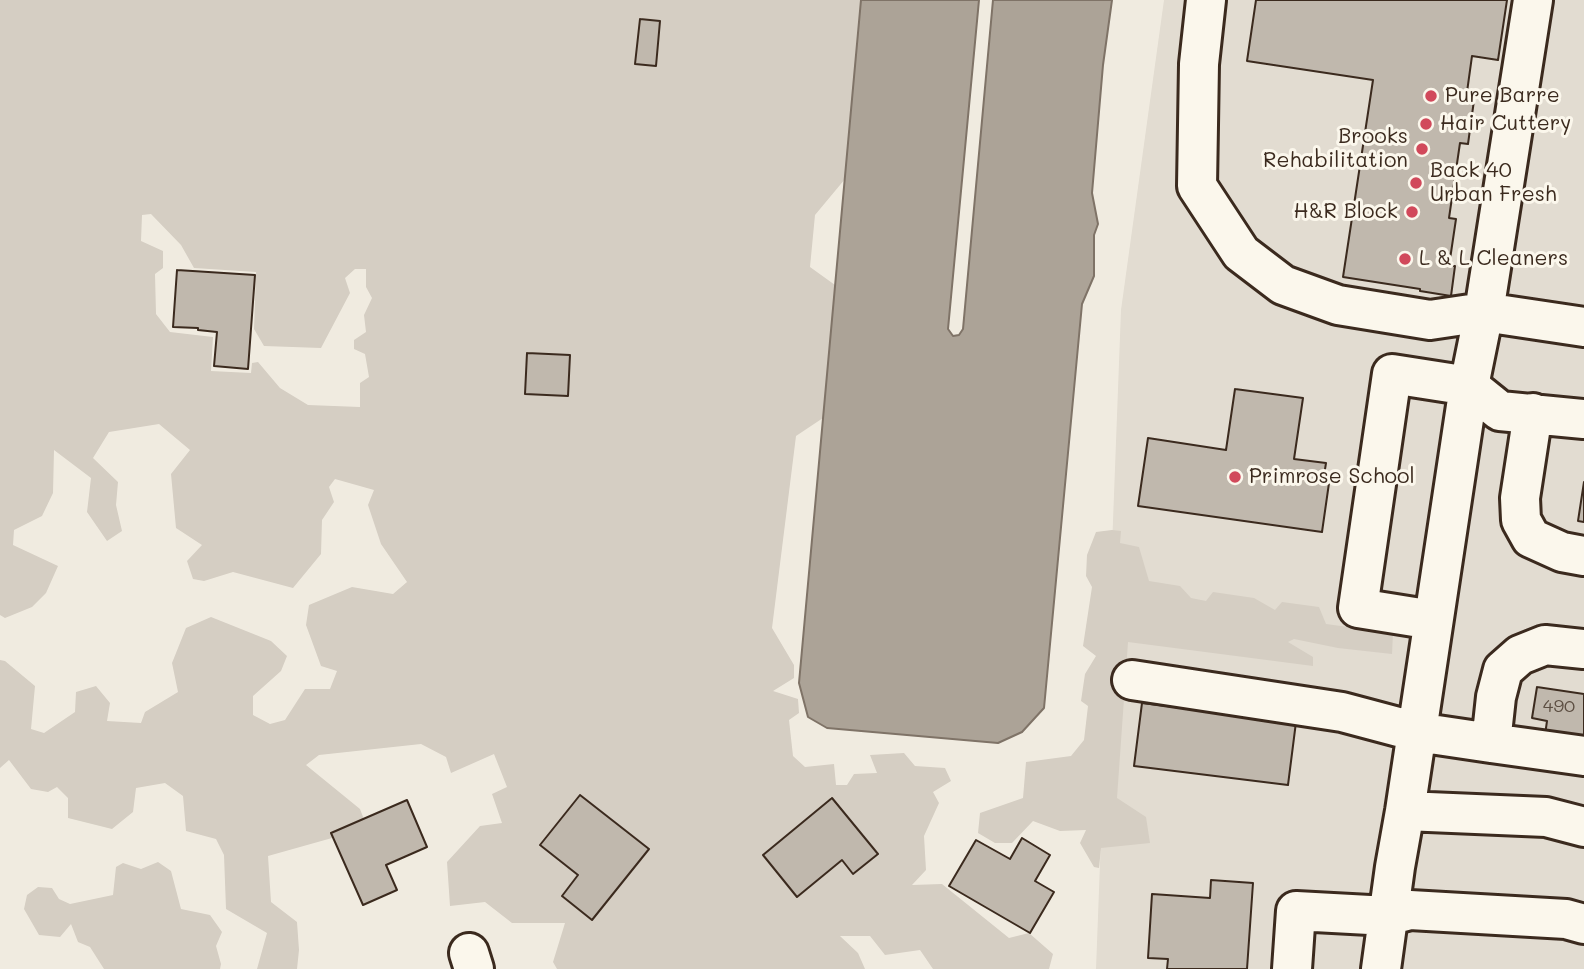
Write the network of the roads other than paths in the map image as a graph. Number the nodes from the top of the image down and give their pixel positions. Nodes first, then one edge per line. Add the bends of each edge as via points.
1 (1206, 0) edge
2 (1533, 0) edge
3 (1484, 312) junction
4 (1584, 327) edge
5 (1469, 386) junction
6 (1533, 413) junction
7 (1584, 419) edge
8 (1584, 556) edge
9 (1433, 620) junction
10 (1584, 649) edge
11 (1132, 680) dead end
12 (1417, 732) junction
13 (1491, 743) junction
14 (1584, 756) edge
15 (1584, 808) edge
16 (1405, 811) junction
17 (1546, 817) junction
18 (1584, 827) edge
19 (1388, 916) junction
20 (1584, 924) edge
21 (1292, 969) edge
22 (1381, 969) edge

1 - 3 lane via 1199,64 1197,186 1241,253 1283,285 1338,305 1430,320
2 - 3 lane
3 - 4 lane
3 - 5 lane
5 - 6 lane via 1500,411
5 - 9 lane
5 - 9 lane via 1392,374 1358,608
6 - 7 lane
6 - 8 lane via 1521,520 1531,538
9 - 12 lane
10 - 13 lane via 1545,645 1520,655 1503,670
11 - 12 lane via 1342,712
12 - 13 lane
12 - 16 lane
13 - 14 lane
15 - 17 lane
16 - 17 lane
16 - 19 lane
17 - 18 lane
19 - 20 lane via 1410,910 1566,919
19 - 21 lane via 1296,911
19 - 22 lane

